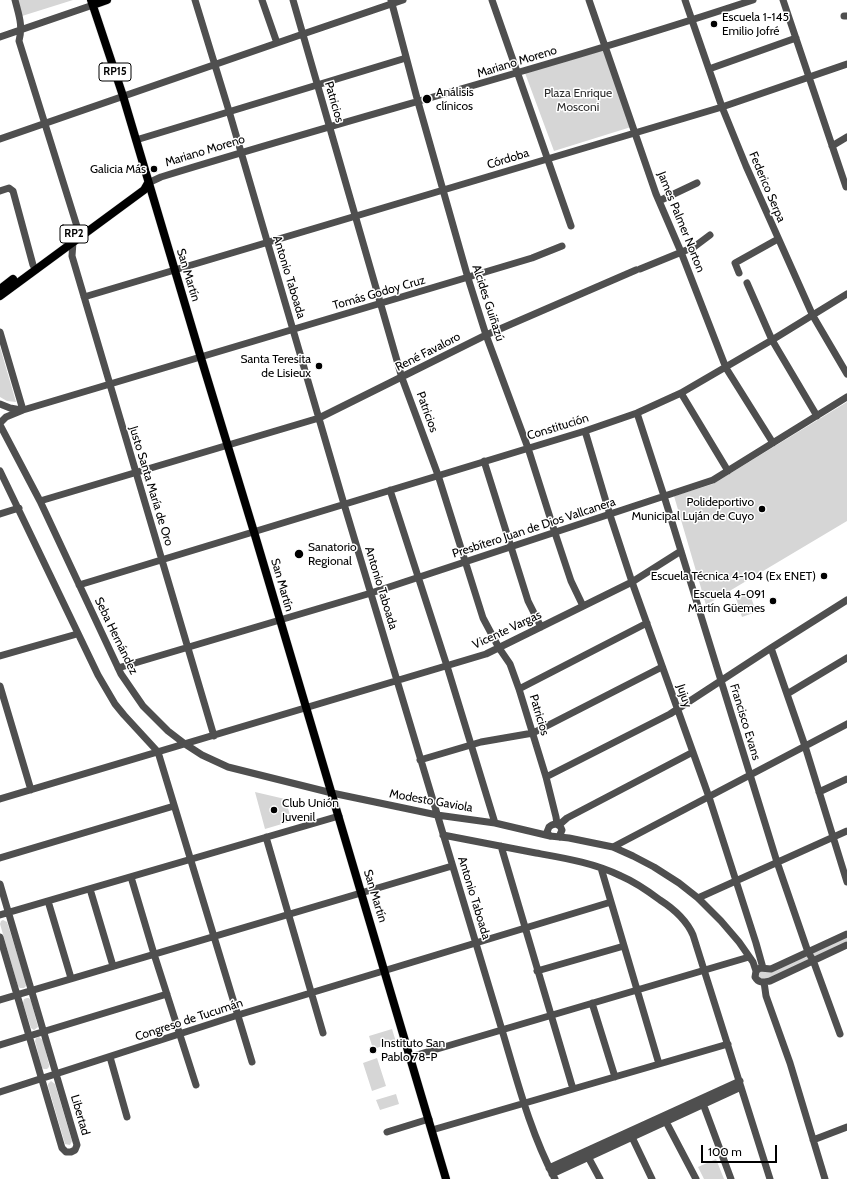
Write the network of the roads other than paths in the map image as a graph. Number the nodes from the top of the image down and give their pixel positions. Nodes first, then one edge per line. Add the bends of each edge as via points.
1 (15, 0) edge
2 (107, 0) edge
3 (195, 0) edge
4 (262, 0) edge
5 (293, 0) edge
6 (403, 0) edge
7 (492, 0) edge
8 (589, 0) edge
9 (685, 0) edge
10 (753, 0) edge
11 (783, 0) edge
12 (92, 2) edge
13 (392, 2) edge
14 (692, 20) junction
15 (22, 30) junction
16 (303, 34) junction
17 (0, 37) edge
18 (796, 38) junction
19 (277, 43) junction
20 (605, 46) junction
21 (406, 58) junction
22 (215, 64) junction
23 (847, 64) edge
24 (709, 69) junction
25 (518, 73) junction
26 (810, 77) junction
27 (317, 85) junction
28 (123, 96) junction
29 (418, 102) junction
30 (722, 107) junction
31 (229, 111) junction
32 (45, 124) junction
33 (329, 127) junction
34 (636, 132) junction
35 (847, 138) edge
36 (0, 140) edge
37 (136, 140) junction
38 (832, 146) junction
39 (241, 152) junction
40 (548, 158) junction
41 (148, 183) junction
42 (697, 184) dead end
43 (846, 187) edge
44 (443, 190) junction
45 (0, 191) edge
46 (659, 201) junction
47 (355, 216) junction
48 (572, 226) dead end
49 (80, 233) junction
50 (710, 235) dead end
51 (778, 239) junction
52 (73, 242) junction
53 (267, 243) junction
54 (562, 246) dead end
55 (60, 248) junction
56 (681, 252) junction
57 (72, 256) junction
58 (33, 264) junction
59 (174, 270) junction
60 (739, 273) dead end
61 (468, 278) junction
62 (747, 283) dead end
63 (0, 290) edge
64 (847, 294) edge
65 (84, 297) junction
66 (381, 304) junction
67 (813, 316) junction
68 (294, 329) junction
69 (0, 332) edge
70 (486, 335) junction
71 (772, 340) junction
72 (201, 358) junction
73 (726, 368) junction
74 (847, 374) edge
75 (402, 378) junction
76 (110, 384) junction
77 (681, 393) junction
78 (847, 397) edge
79 (0, 404) edge
80 (23, 410) junction
81 (637, 413) junction
82 (817, 416) junction
83 (320, 418) junction
84 (0, 424) edge
85 (585, 430) junction
86 (773, 443) junction
87 (228, 445) junction
88 (528, 448) junction
89 (484, 461) junction
90 (0, 471) edge
91 (728, 471) junction
92 (136, 472) junction
93 (438, 475) junction
94 (390, 490) junction
95 (664, 496) junction
96 (40, 501) junction
97 (344, 504) junction
98 (19, 508) junction
99 (0, 514) edge
100 (610, 514) junction
101 (254, 532) junction
102 (555, 532) junction
103 (510, 547) junction
104 (680, 551) junction
105 (162, 560) junction
106 (466, 562) junction
107 (418, 578) junction
108 (632, 582) junction
109 (79, 585) junction
110 (371, 593) junction
111 (847, 600) edge
112 (583, 606) junction
113 (280, 620) junction
114 (647, 623) junction
115 (541, 627) junction
116 (77, 634) junction
117 (188, 647) junction
118 (499, 648) junction
119 (771, 648) junction
120 (0, 656) edge
121 (847, 658) edge
122 (447, 666) junction
123 (662, 667) junction
124 (118, 668) junction
125 (720, 680) junction
126 (397, 681) junction
127 (0, 686) edge
128 (519, 689) junction
129 (787, 694) junction
130 (307, 708) junction
131 (677, 710) junction
132 (847, 724) edge
133 (533, 733) junction
134 (214, 736) junction
135 (185, 744) junction
136 (471, 745) junction
137 (805, 746) junction
138 (158, 752) junction
139 (693, 752) junction
140 (420, 760) junction
141 (750, 775) junction
142 (546, 777) junction
143 (847, 779) edge
144 (31, 790) junction
145 (819, 792) junction
146 (332, 793) junction
147 (709, 797) junction
148 (0, 799) edge
149 (174, 806) junction
150 (437, 815) junction
151 (339, 816) junction
152 (495, 823) junction
153 (549, 827) junction
154 (559, 829) junction
155 (526, 830) junction
156 (847, 831) edge
157 (443, 835) junction
158 (550, 836) junction
159 (266, 837) junction
160 (833, 837) junction
161 (501, 846) junction
162 (613, 848) junction
163 (0, 858) edge
164 (190, 859) junction
165 (776, 862) junction
166 (452, 866) junction
167 (601, 868) junction
168 (131, 877) junction
169 (736, 881) junction
170 (847, 882) edge
171 (0, 884) edge
172 (90, 889) junction
173 (362, 893) junction
174 (698, 898) junction
175 (48, 901) junction
176 (611, 902) junction
177 (9, 913) junction
178 (0, 915) edge
179 (288, 915) junction
180 (524, 928) junction
181 (847, 934) edge
182 (213, 936) junction
183 (0, 937) edge
184 (475, 943) junction
185 (847, 945) edge
186 (624, 946) junction
187 (808, 952) junction
188 (154, 954) junction
189 (751, 959) junction
190 (813, 960) junction
191 (113, 966) junction
192 (761, 969) junction
193 (384, 970) junction
194 (704, 970) junction
195 (538, 971) junction
196 (71, 978) junction
197 (756, 979) junction
198 (764, 982) junction
199 (32, 990) junction
200 (637, 990) junction
201 (311, 992) junction
202 (17, 994) junction
203 (167, 994) junction
204 (766, 996) junction
205 (0, 1000) edge
206 (592, 1003) junction
207 (238, 1015) junction
208 (551, 1016) junction
209 (502, 1030) junction
210 (44, 1032) junction
211 (323, 1033) dead end
212 (180, 1034) junction
213 (840, 1034) dead end
214 (29, 1036) junction
215 (728, 1044) junction
216 (0, 1045) edge
217 (110, 1057) junction
218 (410, 1057) junction
219 (252, 1062) dead end
220 (659, 1064) junction
221 (56, 1074) junction
222 (615, 1077) junction
223 (42, 1078) junction
224 (740, 1084) junction
225 (196, 1085) dead end
226 (573, 1089) junction
227 (0, 1092) edge
228 (702, 1102) junction
229 (524, 1103) junction
230 (128, 1117) dead end
231 (429, 1119) junction
232 (665, 1119) junction
233 (847, 1128) edge
234 (432, 1130) junction
235 (387, 1132) dead end
236 (631, 1134) junction
237 (813, 1140) junction
238 (587, 1154) junction
239 (552, 1174) edge
240 (446, 1179) edge
241 (600, 1179) edge
242 (652, 1179) edge
243 (696, 1179) edge
244 (731, 1179) edge
245 (770, 1179) edge
246 (825, 1179) edge

1 - 15 street
2 - 12 main road
3 - 22 street, Antonio Taboada
4 - 19 street
5 - 16 street, Patricios
6 - 13 street
7 - 25 street
8 - 20 street, James Palmer Norton
9 - 14 street, Federico Serpa
10 - 14 street, Mariano Moreno
11 - 18 street
12 - 15 street
12 - 28 main road, San Martín / RP15
13 - 16 street
13 - 21 street, Alcides Guiñazú
14 - 20 street, Mariano Moreno
14 - 24 street, Federico Serpa
15 - 17 street
15 - 32 street via 19,41
16 - 19 street
16 - 27 street, Patricios
18 - 24 street
18 - 26 street
19 - 22 street
20 - 25 street, Mariano Moreno
20 - 34 street, James Palmer Norton
21 - 27 street
21 - 29 street, Alcides Guiñazú
22 - 28 street
22 - 31 street, Antonio Taboada
23 - 26 street, Córdoba
24 - 30 street, Federico Serpa
25 - 29 street, Mariano Moreno
25 - 40 street
26 - 30 street, Córdoba
26 - 38 street
27 - 31 street
27 - 33 street, Patricios
28 - 32 street
28 - 37 main road, San Martín / RP15
29 - 33 street, Mariano Moreno
29 - 44 street, Alcides Guiñazú
30 - 34 street, Córdoba
30 - 51 street, Federico Serpa
31 - 37 street
31 - 39 street, Antonio Taboada
32 - 36 street
32 - 49 street
33 - 39 street, Mariano Moreno
33 - 47 street, Patricios
34 - 40 street, Córdoba
34 - 46 street, James Palmer Norton
35 - 38 street
37 - 41 main road, San Martín / RP15
38 - 43 street
39 - 41 street, Mariano Moreno
39 - 53 street, Antonio Taboada
40 - 44 street, Córdoba
40 - 48 street
41 - 49 main road, RP2 via 143,184
41 - 59 main road, San Martín / RP15
42 - 46 street
44 - 47 street, Córdoba
44 - 61 street, Alcides Guiñazú
45 - 58 street via 9,188 13,191
46 - 56 street, James Palmer Norton
47 - 53 street, Córdoba
47 - 66 street, Patricios
49 - 52 main road, RP2
49 - 55 main road, RP2
50 - 56 street, René Favaloro via 694,247
51 - 60 street via 734,263
51 - 67 street, Federico Serpa
52 - 55 main road, RP2
52 - 57 street, Justo Santa María de Oro
53 - 59 street, Córdoba
53 - 68 street, Antonio Taboada
54 - 61 street, Tomás Godoy Cruz
55 - 57 street
55 - 58 main road, RP2
55 - 63 main road, RP2 via 11,288
56 - 70 street, René Favaloro
56 - 73 street, James Palmer Norton
57 - 65 street, Justo Santa María de Oro
58 - 63 main road, RP2
59 - 65 street, Córdoba
59 - 72 main road, San Martín / RP15
61 - 66 street, Tomás Godoy Cruz
61 - 70 street, Alcides Guiñazú
62 - 71 street
64 - 67 street, Constitución
65 - 76 street, Justo Santa María de Oro
66 - 68 street, Tomás Godoy Cruz
66 - 75 street, Patricios
67 - 71 street, Constitución
67 - 74 street, Federico Serpa
68 - 72 street, Tomás Godoy Cruz
68 - 83 street, Antonio Taboada
69 - 80 street
70 - 75 street, René Favaloro
70 - 88 street, Alcides Guiñazú
71 - 73 street, Constitución
71 - 82 street
72 - 76 street, Tomás Godoy Cruz
72 - 87 main road, San Martín / RP15
73 - 77 street, Constitución
73 - 86 street, James Palmer Norton
75 - 83 street, René Favaloro
75 - 93 street, Patricios
76 - 80 street, Tomás Godoy Cruz
76 - 92 street, Justo Santa María de Oro
77 - 81 street, Constitución
77 - 91 street
78 - 82 street, Presbítero Juan de Dios Vallcanera
79 - 80 street
80 - 84 street, Tomás Godoy Cruz via 9,416
81 - 85 street, Constitución
81 - 95 street, Francisco Evans
82 - 86 street, Presbítero Juan de Dios Vallcanera
83 - 87 street, René Favaloro
83 - 97 street, Antonio Taboada
84 - 96 street, Seba Hernández
85 - 88 street, Constitución
85 - 100 street, Jujuy
86 - 91 street, Presbítero Juan de Dios Vallcanera
87 - 92 street, René Favaloro
87 - 101 main road, San Martín / RP15
88 - 89 street, Constitución
88 - 102 street, Alcides Guiñazú
89 - 93 street, Constitución
89 - 103 street
90 - 98 street
91 - 95 street, Presbítero Juan de Dios Vallcanera via 713,480
92 - 96 street, René Favaloro
92 - 105 street, Justo Santa María de Oro
93 - 94 street, Constitución
93 - 106 street, Patricios
94 - 97 street, Constitución
94 - 107 street
95 - 100 street, Presbítero Juan de Dios Vallcanera
95 - 104 street, Francisco Evans
96 - 109 street, Seba Hernández
97 - 101 street, Constitución
97 - 110 street, Antonio Taboada
98 - 99 street
98 - 116 street
100 - 102 street, Presbítero Juan de Dios Vallcanera
100 - 108 street, Jujuy
101 - 105 street, Constitución
101 - 113 main road, San Martín / RP15
102 - 103 street, Presbítero Juan de Dios Vallcanera
102 - 112 street, Alcides Guiñazú
103 - 106 street, Presbítero Juan de Dios Vallcanera
103 - 115 street via 528,601
104 - 108 street, Vicente Vargas
104 - 125 street, Francisco Evans
105 - 109 street, Constitución
105 - 117 street, Justo Santa María de Oro
106 - 107 street, Presbítero Juan de Dios Vallcanera
106 - 118 street, Patricios via 483,618
107 - 110 street, Presbítero Juan de Dios Vallcanera
107 - 122 street
108 - 112 street, Vicente Vargas
108 - 114 street, Jujuy
109 - 124 street, Seba Hernández
110 - 113 street, Presbítero Juan de Dios Vallcanera
110 - 126 street, Antonio Taboada
111 - 119 street
112 - 115 street, Vicente Vargas
113 - 117 street, Presbítero Juan de Dios Vallcanera
113 - 130 main road, San Martín / RP15
114 - 123 street, Jujuy
114 - 128 street
115 - 118 street, Vicente Vargas
116 - 120 street
116 - 138 street via 115,704
117 - 124 street, Presbítero Juan de Dios Vallcanera
117 - 134 street, Justo Santa María de Oro
118 - 122 street, Vicente Vargas
118 - 128 street, Patricios via 510,664
119 - 125 street
119 - 129 street
121 - 129 street
122 - 126 street, Vicente Vargas
122 - 136 street
123 - 131 street, Jujuy
123 - 133 street
124 - 135 street, Seba Hernández via 143,706
125 - 131 street
125 - 141 street, Francisco Evans
126 - 130 street, Vicente Vargas
126 - 140 street, Antonio Taboada
127 - 144 street
128 - 133 street, Patricios
129 - 137 street
130 - 134 street, Vicente Vargas
130 - 146 main road, San Martín / RP15
131 - 139 street, Jujuy
131 - 142 street
132 - 137 street
133 - 136 street
133 - 142 street, Patricios
134 - 135 street, Vicente Vargas
135 - 138 street, Vicente Vargas
135 - 146 street, Seba Hernández via 228,767
136 - 140 street
136 - 152 street
137 - 141 street
137 - 145 street
138 - 144 street, Vicente Vargas
138 - 149 street
139 - 147 street, Jujuy
139 - 154 street, Modesto Gaviola via 567,818
140 - 150 street, Antonio Taboada
141 - 147 street
141 - 165 street, Francisco Evans
142 - 154 street, Patricios
143 - 145 street
144 - 148 street, Vicente Vargas
145 - 160 street
146 - 150 street, Modesto Gaviola
146 - 151 main road, San Martín / RP15
147 - 162 street
147 - 169 street, Jujuy
149 - 163 street
149 - 164 street
150 - 152 street, Modesto Gaviola
150 - 157 street, Antonio Taboada
151 - 159 street
151 - 173 main road, San Martín / RP15
152 - 155 street, Modesto Gaviola
153 - 154 street, Modesto Gaviola via 554,824
153 - 155 street, Modesto Gaviola
153 - 158 street
154 - 158 street, Modesto Gaviola
154 - 162 street via 569,838
155 - 158 street, Modesto Gaviola
156 - 160 street
157 - 161 street
157 - 166 street, Antonio Taboada
159 - 164 street
159 - 179 street
160 - 165 street
160 - 170 street
161 - 167 street
161 - 180 street
162 - 174 street via 654,866
164 - 168 street
164 - 182 street
165 - 169 street
165 - 187 street, Francisco Evans
166 - 173 street
166 - 184 street, Antonio Taboada
167 - 176 street
167 - 194 street via 620,875 650,892 687,923
168 - 172 street
168 - 188 street
169 - 174 street
169 - 192 street, Jujuy
171 - 177 street, Libertad
172 - 175 street
172 - 191 street
173 - 179 street
173 - 193 main road, San Martín / RP15
174 - 189 street via 721,921
175 - 177 street
175 - 196 street
176 - 180 street, Congreso de Tucumán
176 - 186 street
177 - 178 street
177 - 199 street, Libertad
179 - 182 street
179 - 201 street
180 - 184 street, Congreso de Tucumán
180 - 195 street
181 - 187 street
182 - 188 street
182 - 207 street
183 - 202 street, Libertad
184 - 193 street, Congreso de Tucumán
184 - 209 street, Antonio Taboada
185 - 190 street
186 - 195 street
186 - 200 street
187 - 190 street, Francisco Evans
187 - 192 street via 771,969
188 - 191 street
188 - 203 street
189 - 192 street
189 - 194 street
190 - 198 street
190 - 213 street, Francisco Evans
191 - 196 street
192 - 197 street via 755,975
192 - 198 street via 769,975
193 - 201 street, Congreso de Tucumán
193 - 218 main road, San Martín / RP15
194 - 200 street
194 - 215 street
195 - 208 street
196 - 199 street
197 - 198 street
197 - 204 street
198 - 204 street
199 - 202 street
199 - 210 street, Libertad
200 - 206 street
200 - 220 street
201 - 207 street, Congreso de Tucumán
201 - 211 street
202 - 205 street
202 - 214 street, Libertad
203 - 210 street
203 - 212 street
204 - 237 street via 790,1063
206 - 208 street
206 - 222 street
207 - 212 street, Congreso de Tucumán
207 - 219 street
208 - 209 street
208 - 226 street
209 - 218 street
209 - 229 street, Antonio Taboada
210 - 214 street
210 - 221 street, Libertad
212 - 217 street, Congreso de Tucumán
212 - 225 street
214 - 216 street
214 - 223 street, Libertad
215 - 220 street
215 - 224 street
217 - 221 street, Congreso de Tucumán
217 - 230 street
218 - 231 main road, San Martín / RP15
220 - 222 street
221 - 223 street, Congreso de Tucumán
221 - 223 street, Libertad via 76,1145 75,1150 71,1152 66,1152 62,1148
222 - 226 street
223 - 227 street, Congreso de Tucumán
224 - 228 street
224 - 245 street
226 - 229 street
228 - 232 street
228 - 244 street
229 - 234 street
229 - 239 street, Antonio Taboada
231 - 234 main road, San Martín / RP15
231 - 235 street
232 - 236 street
232 - 243 street
233 - 237 street
234 - 240 main road, San Martín / RP15
236 - 238 street
236 - 242 street
237 - 246 street
238 - 239 street
238 - 241 street

